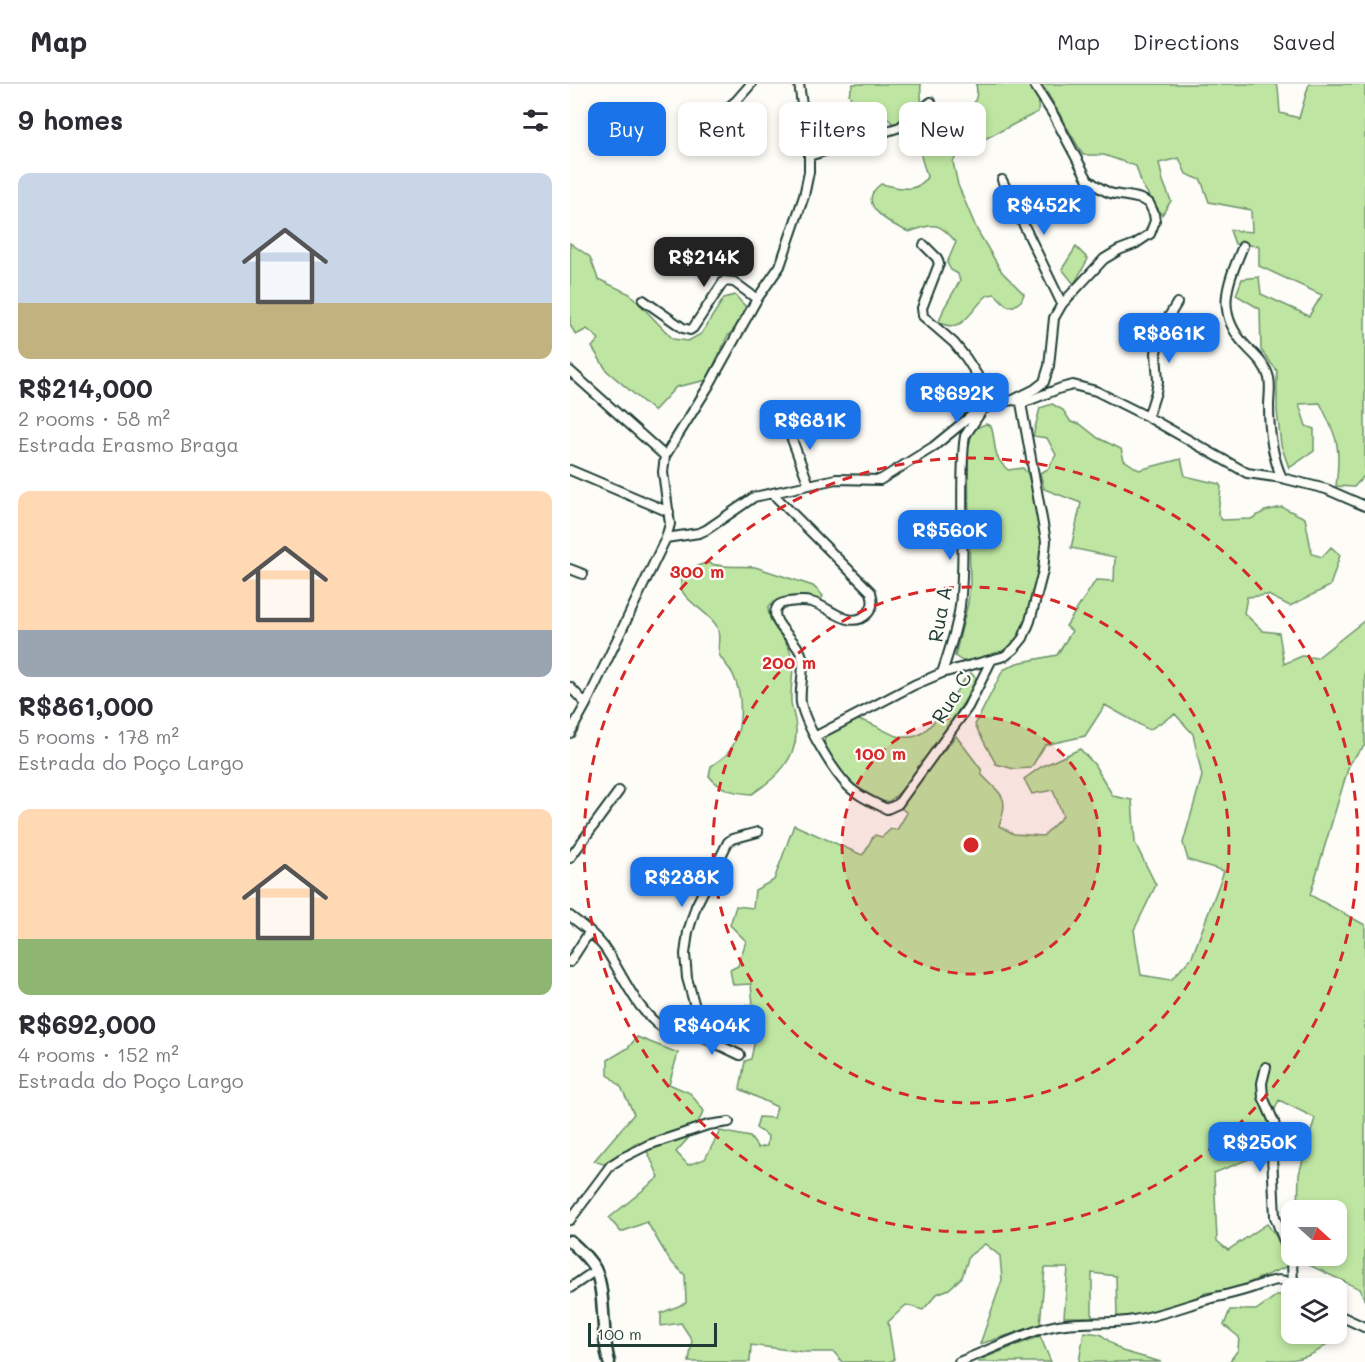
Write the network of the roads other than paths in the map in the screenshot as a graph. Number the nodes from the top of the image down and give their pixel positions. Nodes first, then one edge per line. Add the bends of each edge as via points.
1 (750, 84) edge
2 (799, 84) edge
3 (1034, 84) edge
4 (735, 102) edge
5 (802, 102) edge
6 (809, 156) edge
7 (1002, 180) dead end
8 (924, 245) dead end
9 (1243, 246) dead end
10 (757, 299) junction
11 (642, 300) dead end
12 (1177, 303) dead end
13 (1062, 304) junction
14 (570, 371) edge
15 (1013, 399) junction
16 (995, 403) junction
17 (1021, 403) junction
18 (983, 409) junction
19 (1148, 417) junction
20 (787, 426) dead end
21 (665, 456) junction
22 (570, 470) edge
23 (1282, 478) junction
24 (808, 485) junction
25 (773, 494) junction
26 (1365, 506) edge
27 (669, 512) junction
28 (666, 538) junction
29 (570, 569) edge
30 (583, 574) dead end
31 (991, 661) junction
32 (942, 673) junction
33 (570, 687) edge
34 (586, 704) junction
35 (570, 733) edge
36 (816, 736) junction
37 (619, 791) dead end
38 (758, 832) dead end
39 (570, 858) edge
40 (570, 916) edge
41 (590, 931) junction
42 (570, 962) edge
43 (694, 1033) junction
44 (741, 1055) dead end
45 (1266, 1067) dead end
46 (729, 1122) dead end
47 (570, 1220) edge
48 (570, 1241) edge
49 (596, 1270) junction
50 (1295, 1278) edge
51 (1281, 1280) edge
52 (570, 1288) edge
53 (1347, 1319) edge
54 (1364, 1327) edge
55 (609, 1362) edge
56 (959, 1362) edge

1 - 4 street
2 - 5 street
3 - 13 street via 1088,180 1112,194 1143,199 1154,214 1150,234 1104,259
6 - 10 street via 804,196 792,236 780,266
7 - 13 street
8 - 16 street via 937,258 939,269 922,308 923,316 954,343
9 - 23 street via 1228,282 1228,317 1235,333 1268,374 1272,451
10 - 11 street via 734,282 724,281 690,330
10 - 21 street
12 - 19 street via 1160,331 1156,353 1158,381
13 - 15 street via 1054,318 1044,382
14 - 21 street
15 - 16 street
15 - 17 street
16 - 18 street
17 - 19 street via 1073,385 1096,391
17 - 31 street via 1046,555 1023,638 1005,656
18 - 24 street via 880,480 836,479
18 - 32 street, Rua A via 965,436 960,607
19 - 23 street via 1247,473
20 - 24 street
21 - 27 street via 663,472
22 - 27 street
23 - 26 street via 1326,489
24 - 25 street
25 - 28 street via 749,499 699,533
25 - 36 street, Rua C via 871,592 873,600 872,609 855,620 813,602 798,600 782,603 774,613 802,657 802,706
27 - 28 street
28 - 34 street
29 - 30 street
31 - 32 street
31 - 36 street, Rua C via 968,707 892,808 887,809 849,788
32 - 36 street
33 - 34 street
34 - 35 street
37 - 39 street
38 - 43 street via 728,842 693,915 685,954 699,1021
40 - 41 street
41 - 42 street
41 - 43 street via 659,1027 680,1036
43 - 44 street
45 - 50 street via 1263,1097 1276,1130 1272,1156 1275,1217
46 - 47 street via 648,1145 622,1158 611,1165
48 - 49 street
49 - 52 street
49 - 55 street
51 - 56 street via 1157,1316 1046,1327
53 - 54 street

